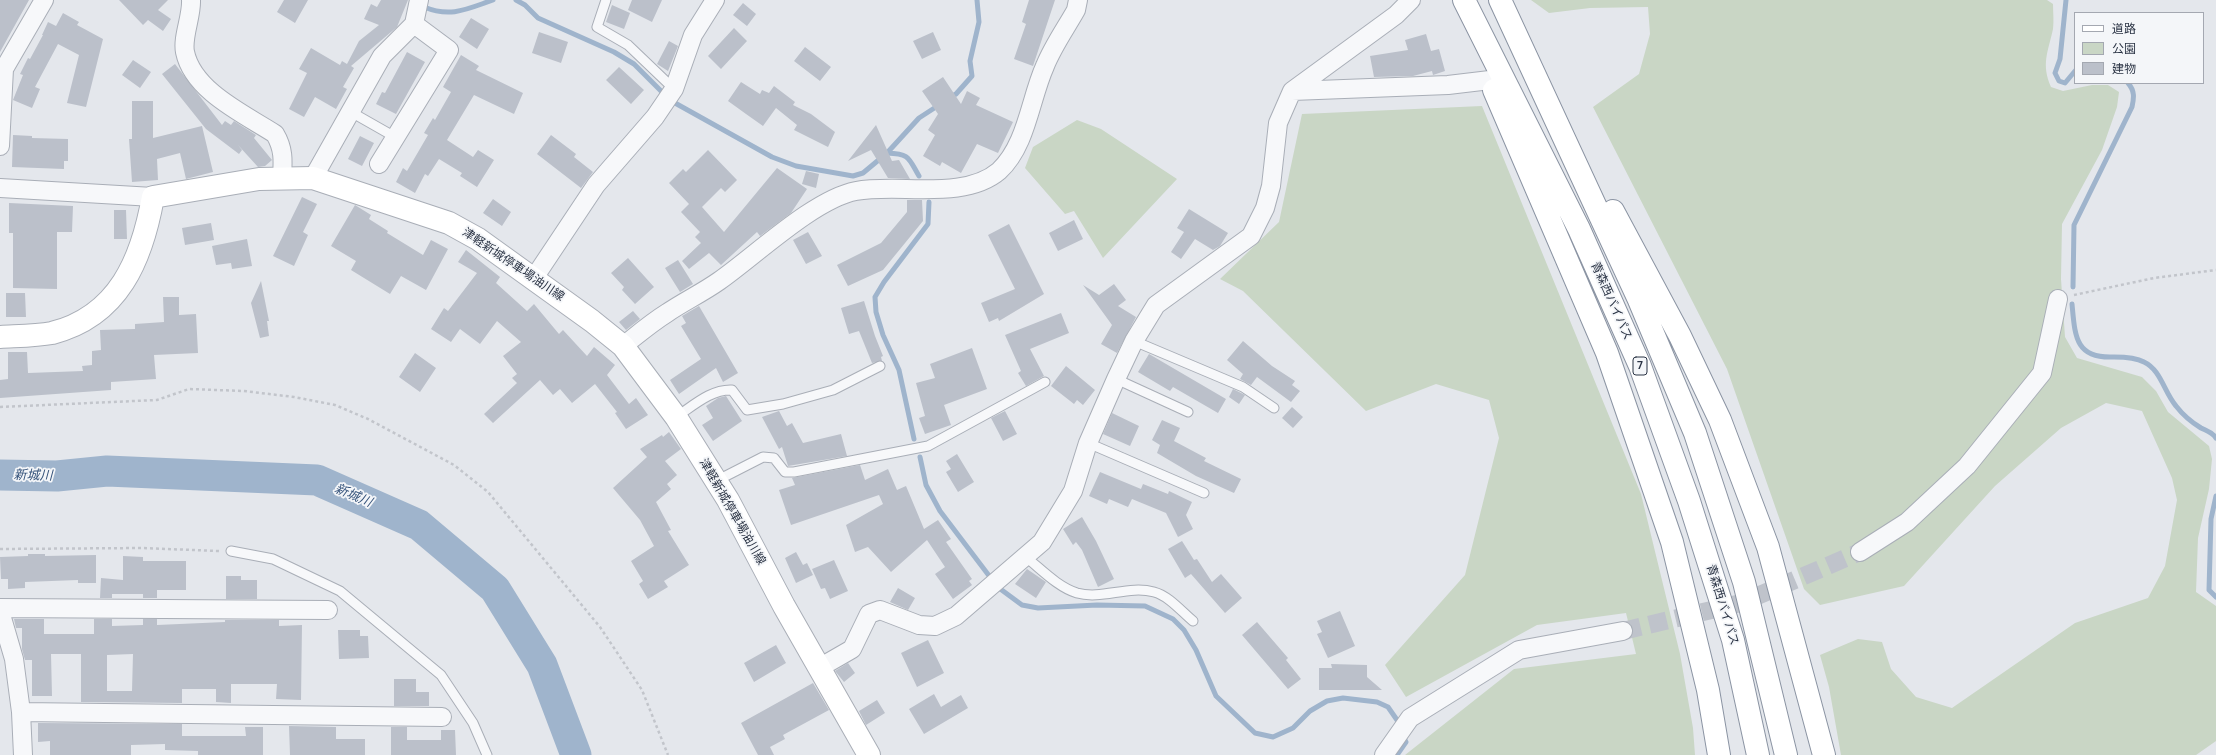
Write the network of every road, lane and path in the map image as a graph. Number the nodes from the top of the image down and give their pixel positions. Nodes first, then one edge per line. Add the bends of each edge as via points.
1 (44, 0) edge
2 (191, 0) edge
3 (419, 0) edge
4 (606, 0) edge
5 (715, 0) edge
6 (1078, 0) edge
7 (1411, 0) edge
8 (1457, 0) edge
9 (1464, 0) edge
10 (1500, 0) edge
11 (414, 24) junction
12 (1518, 40) junction
13 (4, 58) edge
14 (1490, 80) junction
15 (674, 89) junction
16 (1292, 90) junction
17 (351, 112) junction
18 (395, 137) junction
19 (0, 146) edge
20 (379, 164) dead end
21 (282, 178) junction
22 (313, 178) junction
23 (0, 188) edge
24 (153, 197) junction
25 (2216, 270) edge
26 (534, 278) junction
27 (2058, 299) joint
28 (0, 337) edge
29 (1134, 341) junction
30 (622, 346) junction
31 (880, 366) dead end
32 (1116, 379) junction
33 (1045, 382) dead end
34 (0, 408) edge
35 (1274, 408) dead end
36 (1188, 412) dead end
37 (676, 417) junction
38 (1088, 443) junction
39 (716, 481) junction
40 (1204, 494) dead end
41 (0, 549) edge
42 (231, 551) joint
43 (1860, 552) tunnel mouth
44 (1027, 558) junction
45 (0, 609) edge
46 (328, 610) dead end
47 (1193, 621) dead end
48 (1623, 632) tunnel mouth
49 (819, 668) junction
50 (21, 712) junction
51 (442, 717) dead end
52 (23, 755) edge
53 (487, 755) edge
54 (668, 755) edge
55 (869, 755) edge
56 (1384, 755) edge
57 (1719, 755) edge
58 (1758, 755) edge
59 (1786, 755) edge
60 (1824, 755) edge

1 - 13 street
2 - 21 street via 185,50 191,71 204,87 275,134 281,145
3 - 11 street
4 - 15 lane via 597,27 628,45
5 - 15 street via 693,35
6 - 30 street via 1076,10 1045,65 1010,159 997,172 971,185 949,189 856,191 827,203
7 - 16 street via 1396,15
8 - 14 main road
9 - 58 main road, 青森西バイパス / 7 via 1579,229 1640,366 1689,501 1733,640
10 - 12 main road, 青森西バイパス / 7
11 - 17 street via 382,56
11 - 18 street via 449,50
12 - 59 main road, 青森西バイパス / 7 via 1639,300 1694,433 1744,582
12 - 60 main road via 1680,336 1720,420 1768,547
13 - 19 street
14 - 16 street via 1448,85
14 - 57 main road via 1607,353 1672,542 1708,690
15 - 26 street via 655,117 596,185
16 - 29 street via 1278,123 1271,186 1265,208 1251,236 1156,305
17 - 18 lane
17 - 22 street
18 - 20 street
21 - 22 main road, 津軽新城停車場油川線
21 - 24 main road, 津軽新城停車場油川線 via 251,180
22 - 26 main road, 津軽新城停車場油川線 via 449,223 478,239
23 - 24 street
24 - 28 main road via 147,230 139,252 125,280 109,302 93,315 72,326 50,333
25 - 27 path via 2154,278
26 - 30 main road, 津軽新城停車場油川線
27 - 43 street via 2042,373 1967,466 1907,522
29 - 32 street
29 - 35 lane via 1243,387
30 - 37 main road, 津軽新城停車場油川線
31 - 37 lane via 833,390 783,404 747,410 732,390 723,389
32 - 36 lane
32 - 38 street
33 - 39 lane via 928,446 794,472 785,472 774,458 762,457
34 - 54 path via 157,400 189,389 244,391 294,397 335,405 368,419 454,465 488,492 600,627 642,690
37 - 39 main road, 津軽新城停車場油川線
38 - 40 lane
38 - 44 street via 1073,491 1042,542
39 - 49 main road, 津軽新城停車場油川線
41 - 42 path via 141,548
42 - 53 lane via 273,559 340,591 441,675 473,723
44 - 47 lane via 1064,588 1077,593 1091,595 1133,590 1154,592 1168,599
44 - 49 street via 956,616 935,626 920,625 880,610 869,614 852,649
45 - 46 street
45 - 50 street via 14,659
48 - 56 street via 1519,650 1410,718
49 - 55 main road, 津軽新城停車場油川線
50 - 51 street
50 - 52 street

